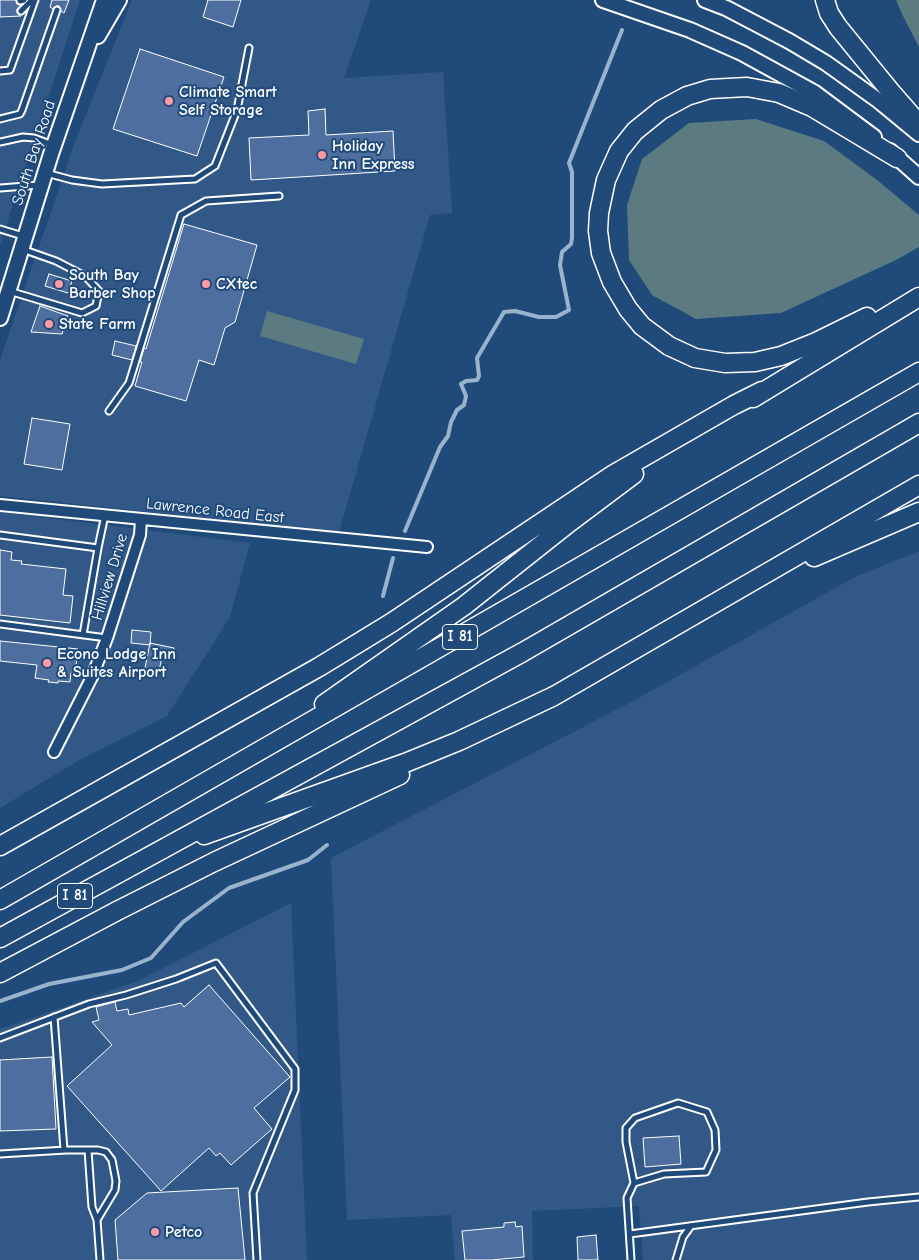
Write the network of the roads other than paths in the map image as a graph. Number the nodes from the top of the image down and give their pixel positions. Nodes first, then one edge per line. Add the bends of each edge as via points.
1 (34, 0) edge
2 (104, 0) edge
3 (118, 0) edge
4 (603, 0) edge
5 (705, 0) edge
6 (825, 0) edge
7 (58, 10) dead end
8 (21, 11) dead end
9 (249, 48) dead end
10 (81, 67) junction
11 (0, 71) edge
12 (0, 119) edge
13 (919, 124) edge
14 (919, 134) edge
15 (0, 142) edge
16 (54, 145) junction
17 (897, 158) junction
18 (919, 177) edge
19 (44, 178) junction
20 (0, 188) edge
21 (279, 196) dead end
22 (0, 228) edge
23 (24, 243) junction
24 (9, 290) junction
25 (919, 292) edge
26 (919, 297) edge
27 (0, 318) edge
28 (919, 372) edge
29 (762, 391) junction
30 (109, 411) dead end
31 (919, 423) edge
32 (919, 485) edge
33 (0, 505) edge
34 (919, 512) edge
35 (105, 515) junction
36 (141, 519) junction
37 (0, 535) edge
38 (427, 547) dead end
39 (98, 548) junction
40 (733, 593) junction
41 (0, 624) edge
42 (83, 635) junction
43 (107, 638) junction
44 (458, 741) junction
45 (54, 752) dead end
46 (232, 768) junction
47 (0, 846) edge
48 (150, 855) junction
49 (0, 900) edge
50 (0, 938) edge
51 (0, 974) edge
52 (54, 1018) junction
53 (0, 1038) edge
54 (64, 1150) junction
55 (88, 1150) junction
56 (0, 1154) edge
57 (634, 1183) junction
58 (919, 1197) edge
59 (97, 1220) junction
60 (692, 1225) junction
61 (630, 1234) junction
62 (100, 1260) edge
63 (257, 1260) edge
64 (631, 1260) edge
65 (676, 1260) edge

1 - 8 lane
1 - 11 lane via 10,70
2 - 10 main road, South Bay Road
3 - 10 main road
4 - 17 main road via 742,52 815,93
5 - 14 main road via 826,63 880,101
6 - 13 highway via 838,27
7 - 12 lane via 20,114
9 - 19 lane via 237,110 215,166 195,179 102,184
10 - 16 main road, South Bay Road
15 - 16 lane via 23,137
16 - 19 main road, South Bay Road
17 - 18 main road
17 - 25 highway via 812,107 779,93 747,87 710,89 687,96 661,110 635,131 619,151 606,180 598,231 612,282 628,309 642,326 669,346 695,358 724,363 755,362 781,356
19 - 20 lane
19 - 23 main road, South Bay Road
21 - 30 lane via 206,201 181,215 129,383
22 - 23 lane
23 - 24 main road, South Bay Road
23 - 24 lane via 85,276 98,292 96,306 82,313
24 - 27 main road, South Bay Road
26 - 29 highway
28 - 46 highway, I 81
29 - 46 highway via 640,469 464,606
29 - 47 highway via 614,474 391,623 319,667
31 - 48 highway, I 81 via 523,652
32 - 40 highway
33 - 35 street, Lawrence Road East
34 - 40 highway
35 - 36 street, Lawrence Road East
35 - 39 lane
36 - 38 street, Lawrence Road East
36 - 43 street, Hillview Drive via 140,535
37 - 39 lane
39 - 42 lane
40 - 44 highway via 554,696
41 - 42 lane
42 - 43 lane
43 - 45 street, Hillview Drive via 92,677
44 - 48 highway
44 - 51 highway via 405,773 214,862
46 - 49 highway, I 81
48 - 50 highway, I 81
52 - 53 lane
52 - 54 lane
52 - 63 lane via 216,963 295,1068 295,1090 253,1193
54 - 55 lane
54 - 56 lane
55 - 59 lane via 92,1207
55 - 59 lane via 106,1152 115,1170 115,1190
57 - 57 lane via 626,1128 635,1118 678,1103 707,1112 715,1130 716,1150 706,1172 664,1174
57 - 61 lane via 627,1198
58 - 60 lane
59 - 62 lane
60 - 61 lane
60 - 65 lane via 683,1236
61 - 64 lane

